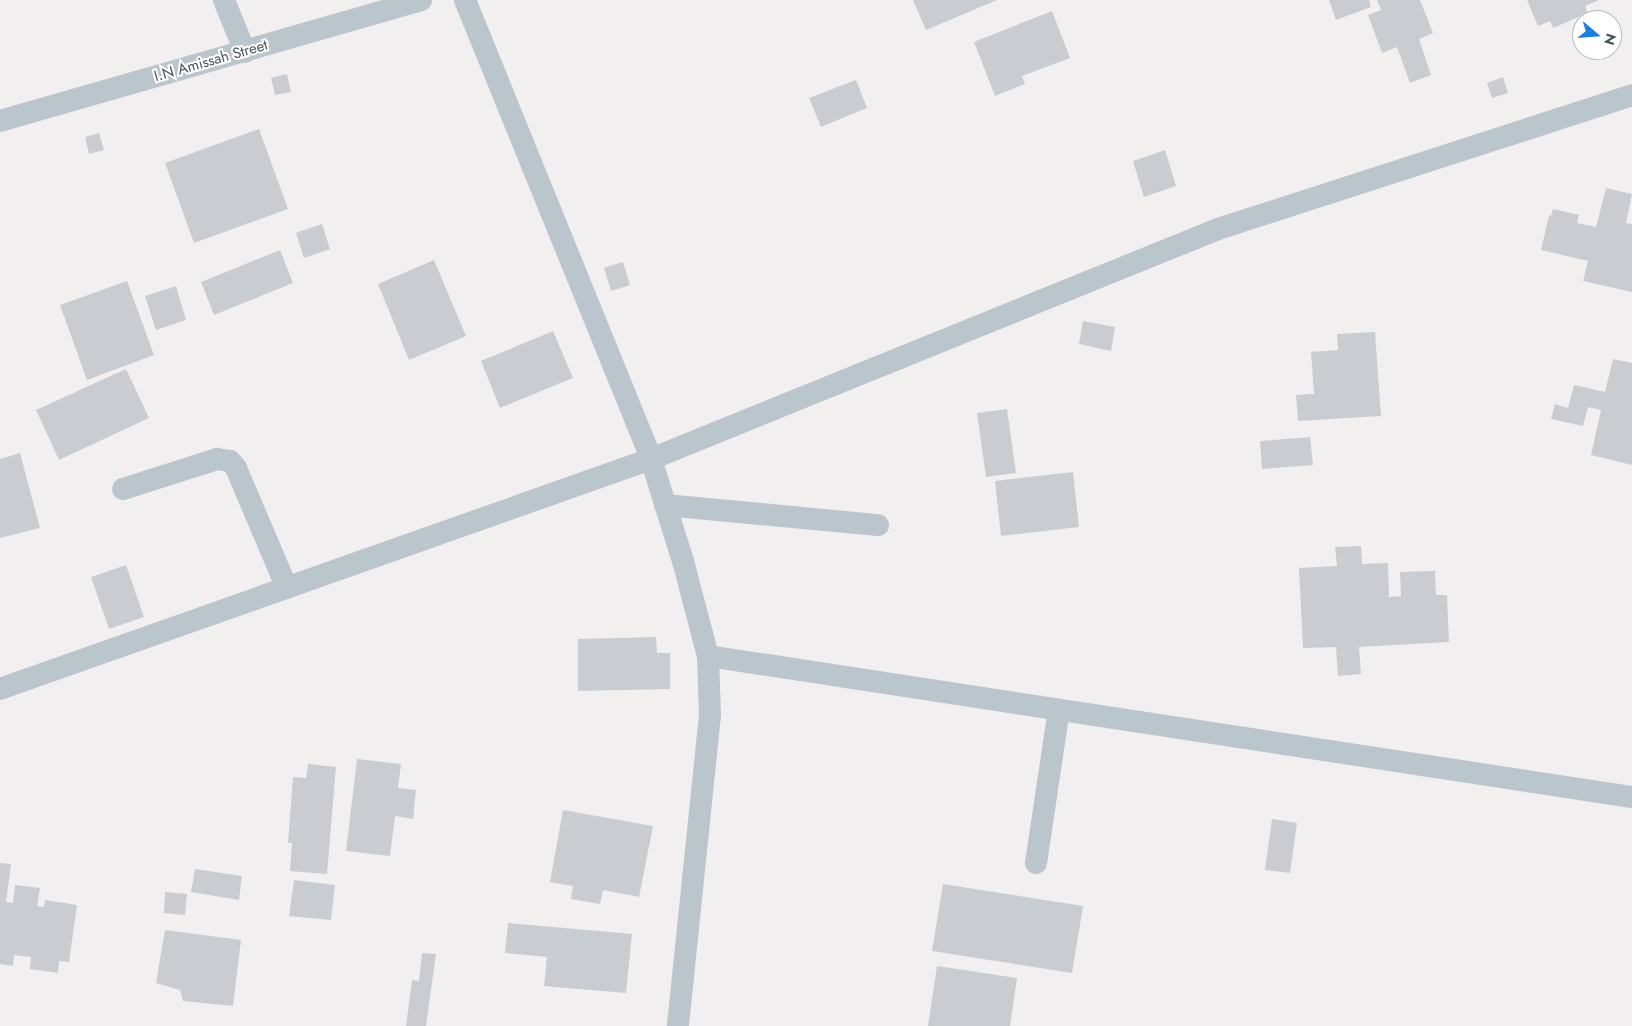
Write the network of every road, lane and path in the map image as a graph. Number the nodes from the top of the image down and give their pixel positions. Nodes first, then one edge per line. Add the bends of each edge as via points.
1 (224, 0) edge
2 (421, 0) edge
3 (464, 0) edge
4 (245, 52) junction
5 (1632, 95) edge
6 (0, 122) edge
7 (651, 459) junction
8 (123, 489) dead end
9 (665, 505) junction
10 (878, 524) dead end
11 (287, 588) junction
12 (708, 656) junction
13 (0, 689) edge
14 (1059, 710) junction
15 (1632, 797) edge
16 (1036, 863) dead end
17 (678, 1026) edge

1 - 4 street
2 - 4 street, I.N Amissah Street
3 - 7 street
4 - 6 street, I.N Amissah Street
5 - 7 street via 1218,229
7 - 9 street
7 - 11 street
8 - 11 street via 217,458 230,461 236,468
9 - 10 street
9 - 12 street
11 - 13 street
12 - 14 street
12 - 17 street via 710,715
14 - 15 street
14 - 16 street

